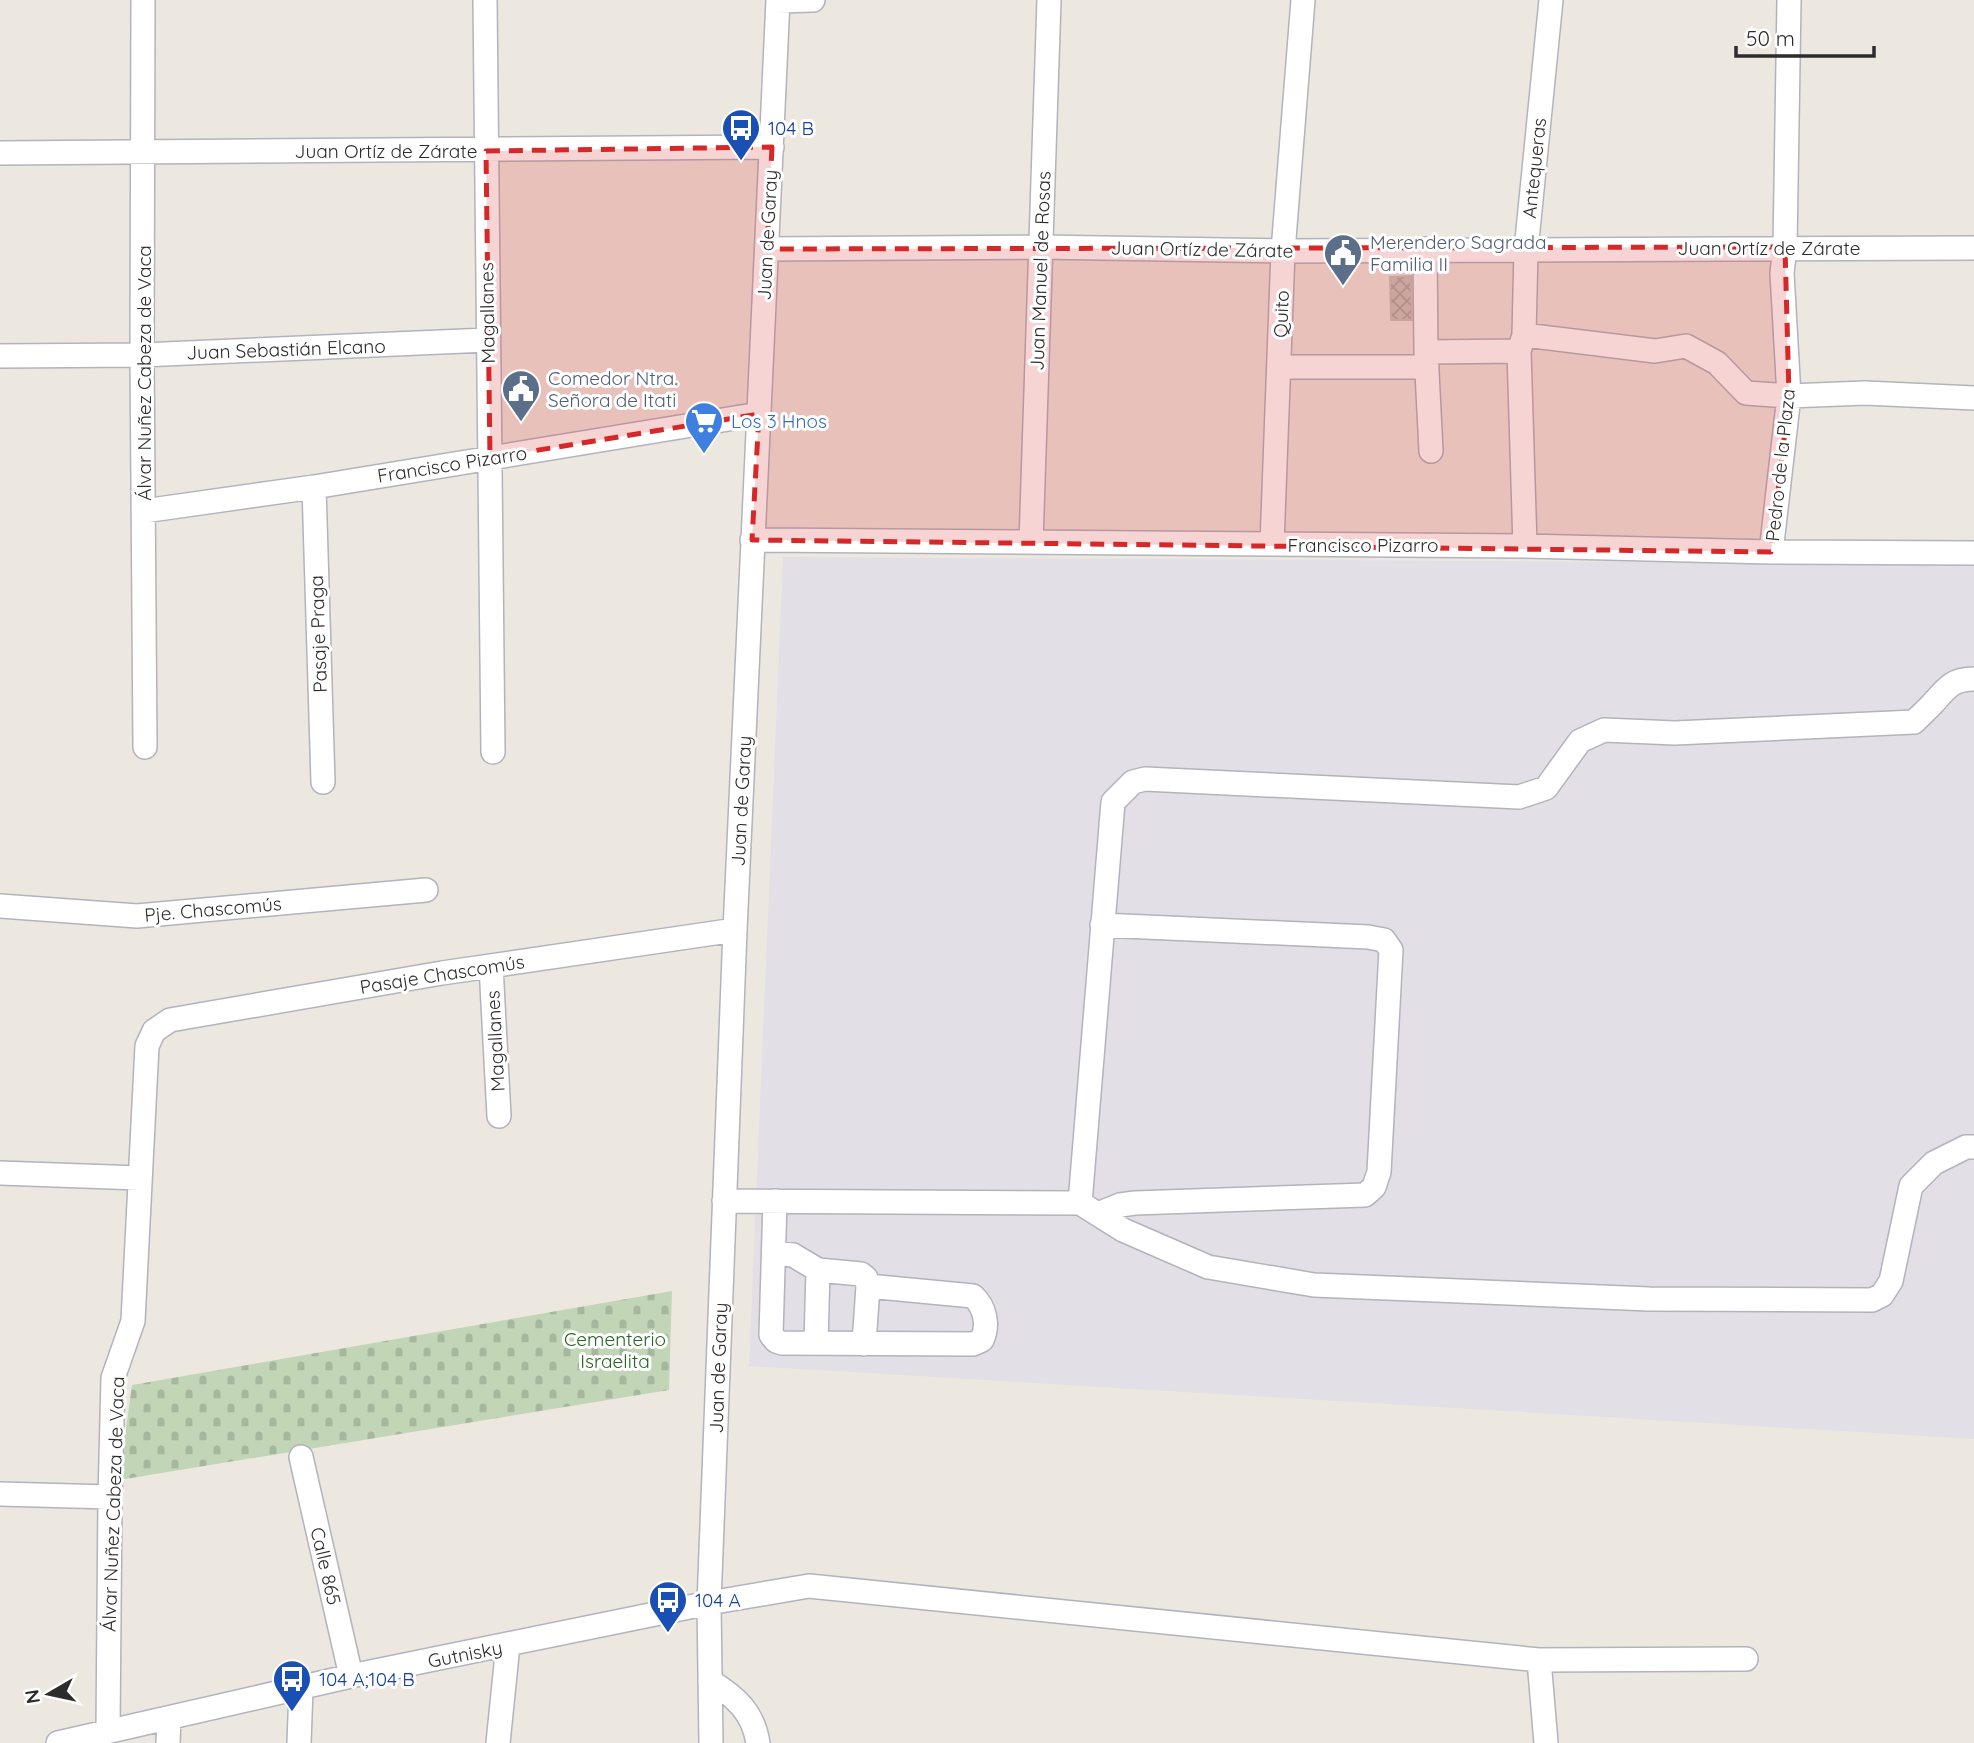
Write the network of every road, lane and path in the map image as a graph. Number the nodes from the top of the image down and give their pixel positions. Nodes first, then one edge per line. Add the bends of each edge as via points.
1 (143, 0) edge
2 (485, 0) edge
3 (813, 0) edge
4 (1049, 0) edge
5 (1303, 0) edge
6 (1551, 0) edge
7 (1789, 0) edge
8 (778, 1) edge
9 (772, 147) junction
10 (144, 151) junction
11 (486, 151) junction
12 (0, 153) edge
13 (1040, 247) junction
14 (1786, 247) junction
15 (1974, 248) edge
16 (767, 249) junction
17 (1425, 249) junction
18 (1526, 250) junction
19 (1283, 251) junction
20 (487, 340) junction
21 (1521, 343) junction
22 (142, 355) junction
23 (0, 356) edge
24 (1427, 359) junction
25 (1279, 367) junction
26 (1790, 396) junction
27 (1974, 398) edge
28 (759, 414) junction
29 (1431, 451) dead end
30 (491, 458) junction
31 (314, 487) junction
32 (144, 511) junction
33 (752, 540) junction
34 (1031, 542) junction
35 (1272, 544) junction
36 (1525, 546) junction
37 (1772, 552) junction
38 (1974, 553) edge
39 (1974, 679) edge
40 (145, 747) dead end
41 (493, 752) dead end
42 (323, 782) dead end
43 (426, 890) dead end
44 (0, 906) edge
45 (1102, 925) junction
46 (735, 930) junction
47 (491, 966) junction
48 (154, 1031) joint
49 (499, 1116) dead end
50 (1974, 1147) edge
51 (0, 1173) edge
52 (139, 1178) junction
53 (724, 1200) junction
54 (775, 1201) junction
55 (1089, 1209) junction
56 (774, 1252) junction
57 (818, 1270) junction
58 (868, 1286) junction
59 (816, 1343) junction
60 (864, 1343) junction
61 (301, 1457) dead end
62 (0, 1494) edge
63 (110, 1497) junction
64 (709, 1603) junction
65 (508, 1645) junction
66 (1746, 1659) dead end
67 (1539, 1660) junction
68 (351, 1676) junction
69 (710, 1681) junction
70 (301, 1689) junction
71 (169, 1718) junction
72 (99, 1736) edge
73 (58, 1743) edge
74 (168, 1743) edge
75 (299, 1743) edge
76 (498, 1743) edge
77 (710, 1743) edge
78 (758, 1743) edge
79 (1546, 1743) edge

1 - 10 street, Álvar Nuñez Cabeza de Vaca
2 - 11 street, Magallanes
3 - 8 street
4 - 13 street, Juan Manuel de Rosas
5 - 19 street, Quito
6 - 18 street, Antequeras
7 - 14 street, Pedro de la Plaza
8 - 9 street, Juan de Garay
9 - 11 street, Juan Ortíz de Zárate
9 - 16 street, Juan de Garay
10 - 11 street, Juan Ortíz de Zárate
10 - 12 street, Juan Ortíz de Zárate
10 - 22 street, Álvar Nuñez Cabeza de Vaca
11 - 20 street, Magallanes
13 - 16 street, Juan Ortíz de Zárate
13 - 19 street, Juan Ortíz de Zárate
13 - 34 street, Juan Manuel de Rosas
14 - 15 street, Juan Ortíz de Zárate
14 - 18 street, Juan Ortíz de Zárate
14 - 26 street, Pedro de la Plaza via 1783,273
16 - 28 street, Juan de Garay
17 - 18 street, Juan Ortíz de Zárate
17 - 19 street, Juan Ortíz de Zárate
17 - 24 street
18 - 21 street, Antequeras
19 - 25 street, Quito
20 - 22 street, Juan Sebastián Elcano
20 - 30 street, Magallanes
21 - 24 street
21 - 26 street via 1655,351 1686,346 1717,363 1746,393
21 - 36 street, Antequeras
22 - 23 street, Juan Sebastián Elcano
22 - 32 street, Álvar Nuñez Cabeza de Vaca
24 - 25 street
24 - 29 street
25 - 35 street, Quito
26 - 27 street via 1865,393
26 - 37 street, Pedro de la Plaza
28 - 30 street, Francisco Pizarro
28 - 33 street, Juan de Garay
30 - 31 street, Francisco Pizarro
30 - 41 street, Magallanes
31 - 32 street, Francisco Pizarro
31 - 42 street, Pasaje Praga
32 - 40 street, Álvar Nuñez Cabeza de Vaca
33 - 34 street, Francisco Pizarro
33 - 46 street, Juan de Garay
34 - 35 street, Francisco Pizarro
35 - 36 street, Francisco Pizarro
36 - 37 street, Francisco Pizarro
37 - 38 street, Francisco Pizarro
39 - 45 street via 1948,685 1914,722 1675,733 1604,730 1580,741 1546,788 1519,797 1133,782 1113,802
43 - 44 street, Pje. Chascomús via 137,916
45 - 55 street
45 - 55 street via 1368,937 1384,940 1391,950 1379,1172 1374,1187 1365,1195
46 - 47 street, Pasaje Chascomús
46 - 53 street, Juan de Garay
47 - 48 street, Pasaje Chascomús via 170,1020
47 - 49 street, Magallanes
48 - 52 street, Álvar Nuñez Cabeza de Vaca via 147,1046
50 - 55 street via 1934,1163 1911,1186 1891,1281 1882,1295 1872,1300 1649,1299 1314,1285 1208,1267 1123,1230
51 - 52 street
52 - 63 street, Álvar Nuñez Cabeza de Vaca via 133,1321 113,1378
53 - 54 street
53 - 64 street, Juan de Garay
54 - 55 street
54 - 56 street
56 - 57 street via 793,1255
56 - 59 street via 771,1335 782,1343
57 - 58 street via 861,1274
57 - 59 street
58 - 60 street
58 - 60 street via 973,1296 983,1309 986,1330 982,1340 973,1344
59 - 60 street
61 - 68 street, Calle 865
62 - 63 street
63 - 72 street, Álvar Nuñez Cabeza de Vaca
64 - 65 street, Gutnisky
64 - 67 street, Gutnisky via 809,1586
64 - 69 street
65 - 68 street, Gutnisky
65 - 76 street
66 - 67 street, Gutnisky
67 - 79 street
68 - 70 street, Gutnisky
69 - 77 street
69 - 78 street via 745,1710 755,1725
70 - 71 street, Gutnisky
70 - 75 street
71 - 72 street, Gutnisky
71 - 74 street
72 - 73 street, Gutnisky

